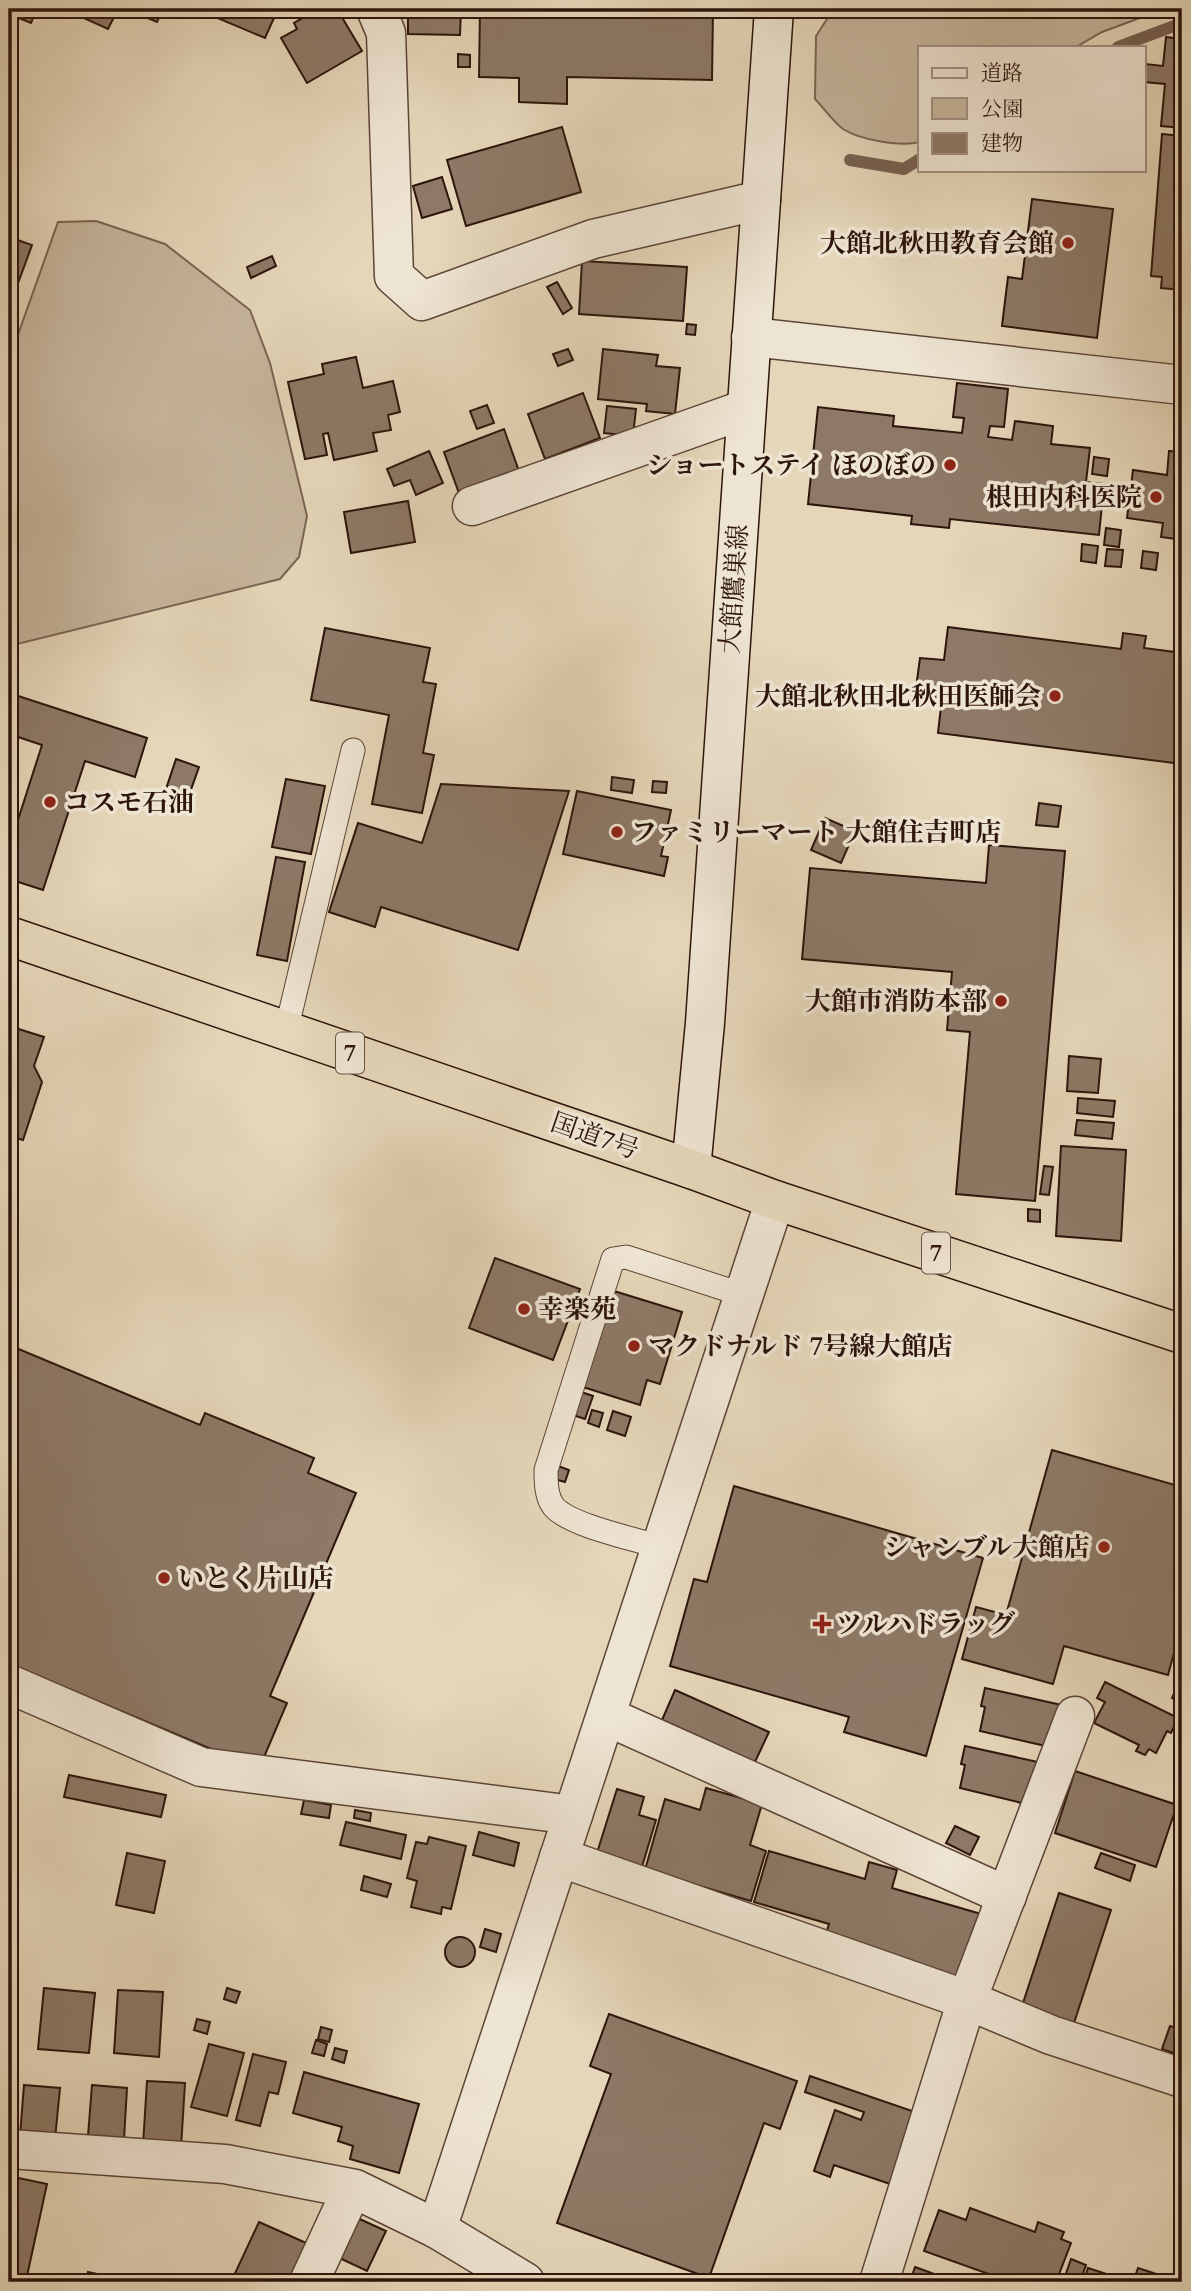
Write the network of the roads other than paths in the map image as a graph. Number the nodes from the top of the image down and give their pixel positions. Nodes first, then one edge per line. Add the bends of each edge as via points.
1 (376, 9) edge
2 (774, 9) edge
3 (761, 200) junction
4 (751, 337) junction
5 (1182, 386) edge
6 (746, 409) junction
7 (472, 506) dead end
8 (353, 750) dead end
9 (9, 936) edge
10 (286, 1031) junction
11 (691, 1169) junction
12 (775, 1200) junction
13 (744, 1295) junction
14 (1182, 1334) edge
15 (661, 1547) junction
16 (9, 1684) edge
17 (606, 1716) junction
18 (1075, 1716) dead end
19 (573, 1815) junction
20 (559, 1857) junction
21 (1007, 1896) junction
22 (967, 2000) junction
23 (1182, 2078) edge
24 (9, 2149) edge
25 (352, 2189) junction
26 (437, 2229) junction
27 (309, 2282) edge
28 (525, 2282) edge
29 (879, 2282) edge

1 - 3 street via 386,33 394,276 422,301 593,239
2 - 3 street, 大館鷹巣線
3 - 4 street, 大館鷹巣線
4 - 5 street
4 - 6 street, 大館鷹巣線
6 - 7 street
6 - 11 street, 大館鷹巣線
8 - 10 lane
9 - 10 highway, 国道7号 / 7
10 - 11 highway, 国道7号 / 7
11 - 12 highway, 国道7号 / 7
12 - 13 street
12 - 14 highway, 国道7号 / 7
13 - 15 street
13 - 15 lane via 626,1257 613,1259 546,1470 546,1487 553,1506 570,1520
15 - 17 street
16 - 19 street via 201,1767
17 - 19 street
17 - 21 street
18 - 21 street
19 - 20 street
20 - 22 street
20 - 26 street
21 - 22 street
22 - 23 street via 1051,2035
22 - 29 street
24 - 25 street via 225,2164
25 - 26 street
25 - 27 street
26 - 28 street

